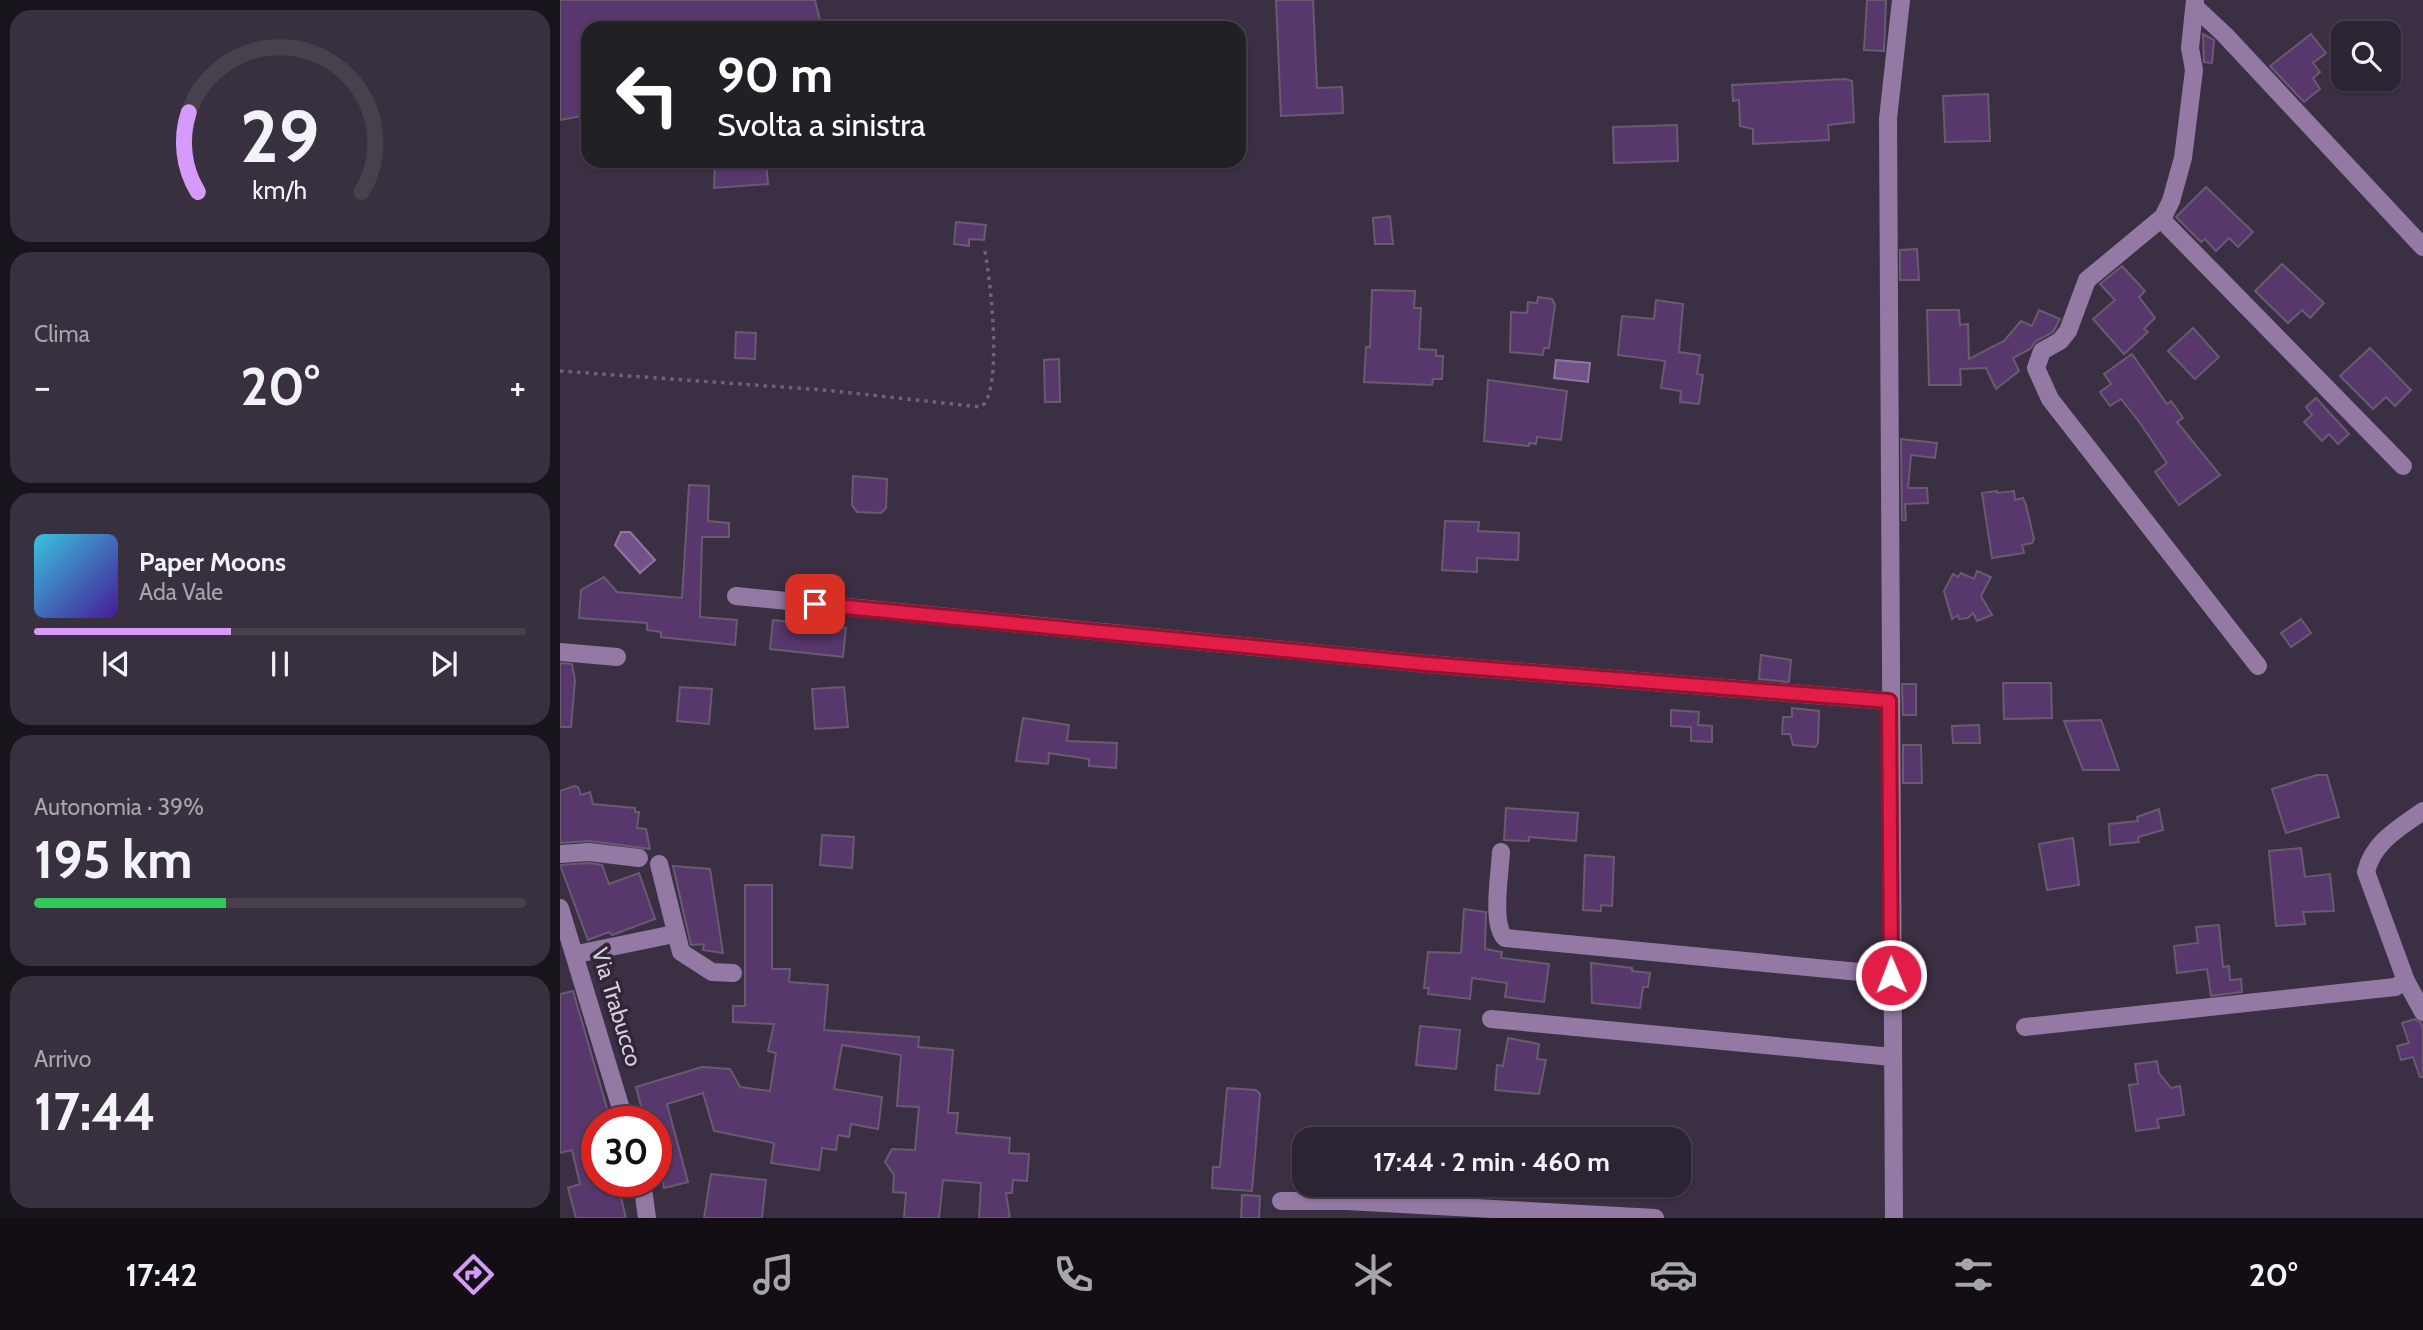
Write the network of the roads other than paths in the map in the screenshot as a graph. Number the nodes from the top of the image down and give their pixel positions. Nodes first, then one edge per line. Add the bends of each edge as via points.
1 (1900, 0) edge
2 (2195, 4) edge
3 (2161, 219) junction
4 (2423, 247) edge
5 (2403, 466) dead end
6 (736, 597) dead end
7 (560, 652) edge
8 (617, 657) dead end
9 (2258, 666) dead end
10 (1889, 701) junction
11 (2423, 811) edge
12 (1501, 852) dead end
13 (560, 854) edge
14 (639, 858) dead end
15 (659, 864) dead end
16 (560, 908) edge
17 (674, 934) junction
18 (576, 954) junction
19 (733, 973) dead end
20 (1891, 975) junction
21 (2406, 981) junction
22 (2423, 1012) edge
23 (1491, 1019) dead end
24 (2025, 1027) dead end
25 (1892, 1057) junction
26 (620, 1106) edge
27 (644, 1197) edge
28 (1281, 1201) dead end
29 (647, 1218) edge
30 (1655, 1218) edge
31 (1894, 1218) edge

1 - 10 street via 1888,119
2 - 3 street via 2190,48 2194,70 2183,158
2 - 4 street
3 - 5 street
3 - 9 street via 2087,280 2068,331 2042,351 2035,368 2050,399
6 - 10 street via 1427,664
7 - 8 street
10 - 20 street
11 - 21 street via 2383,839 2370,856 2366,872
12 - 20 street via 1498,917 1505,938
13 - 14 street
15 - 17 street
16 - 18 street, Via Trabucco
17 - 18 street
17 - 19 street via 681,952 712,972
18 - 26 street, Via Trabucco
20 - 25 street
21 - 22 street
21 - 24 street via 2395,987
23 - 25 street
25 - 31 street
27 - 29 street
28 - 30 street

